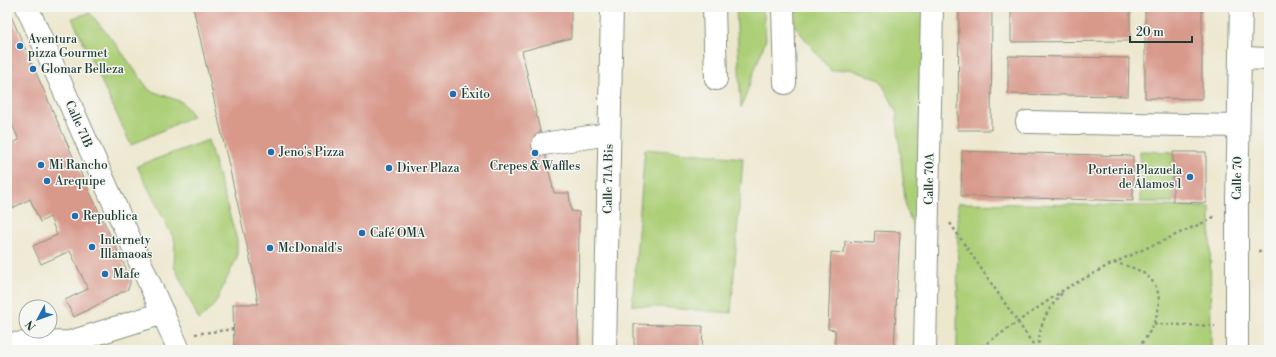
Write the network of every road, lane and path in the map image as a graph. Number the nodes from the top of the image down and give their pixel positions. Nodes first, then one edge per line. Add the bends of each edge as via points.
1 (27, 7) edge
2 (612, 7) edge
3 (714, 7) edge
4 (783, 7) edge
5 (932, 7) edge
6 (1241, 7) edge
7 (1241, 58) junction
8 (1269, 59) edge
9 (716, 79) dead end
10 (785, 83) dead end
11 (1027, 122) dead end
12 (1238, 126) junction
13 (609, 134) junction
14 (543, 144) dead end
15 (1237, 199) junction
16 (949, 222) dead end
17 (1114, 263) junction
18 (1065, 289) junction
19 (163, 313) junction
20 (1017, 322) junction
21 (1154, 324) junction
22 (1238, 328) junction
23 (234, 330) dead end
24 (176, 343) edge
25 (7, 344) edge
26 (605, 350) edge
27 (925, 350) edge
28 (976, 350) edge
29 (1037, 350) edge
30 (1135, 350) edge
31 (1237, 350) edge

1 - 19 street, Calle 71B
2 - 13 street, Calle 71A Bis
3 - 9 street
4 - 10 street
5 - 27 street, Calle 70A
6 - 7 street, Calle 70
7 - 8 street
7 - 12 street, Calle 70
11 - 12 street
12 - 15 street, Calle 70
13 - 14 street
13 - 26 street, Calle 71A Bis
15 - 17 path via 1211,219
15 - 22 street, Calle 70
16 - 20 path
17 - 18 path
17 - 21 path via 1134,268 1153,282 1158,292
18 - 20 path
18 - 29 path via 1046,314 1038,336
19 - 24 street, Calle 71B
19 - 25 street via 70,342
20 - 28 path
20 - 29 path
21 - 22 path
21 - 30 path via 1142,344
22 - 31 street, Calle 70
23 - 24 path

